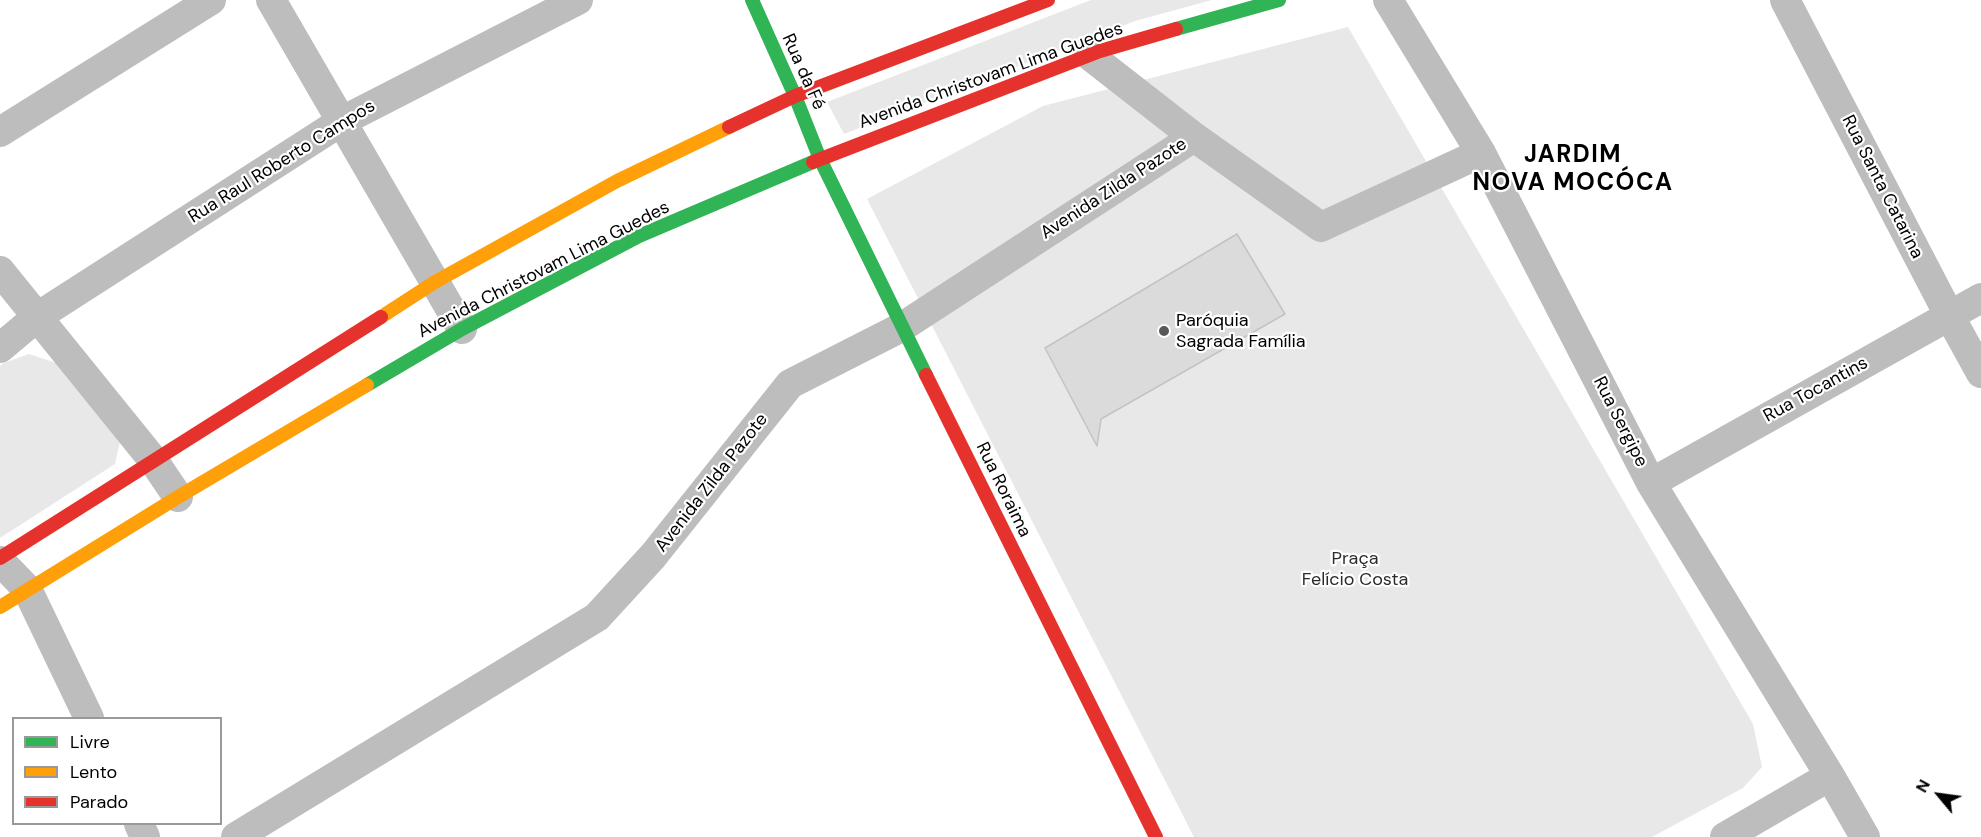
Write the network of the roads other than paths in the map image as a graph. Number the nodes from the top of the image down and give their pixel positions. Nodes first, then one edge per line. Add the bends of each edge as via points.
1 (211, 0) edge
2 (271, 0) edge
3 (578, 0) edge
4 (752, 0) edge
5 (1048, 0) edge
6 (1279, 0) edge
7 (1388, 0) edge
8 (1785, 0) edge
9 (1089, 55) junction
10 (795, 96) junction
11 (342, 121) junction
12 (0, 132) edge
13 (1194, 137) junction
14 (1481, 153) junction
15 (820, 159) junction
16 (0, 271) edge
17 (435, 282) junction
18 (1981, 298) edge
19 (1949, 315) junction
20 (37, 317) junction
21 (902, 327) junction
22 (462, 329) junction
23 (0, 348) edge
24 (1981, 373) edge
25 (153, 460) junction
26 (1651, 483) junction
27 (178, 497) junction
28 (0, 560) edge
29 (27, 589) junction
30 (0, 607) edge
31 (89, 717) edge
32 (1830, 776) junction
33 (236, 837) edge
34 (1156, 837) edge
35 (1725, 837) edge
36 (1864, 837) edge

1 - 12 street
2 - 11 street
3 - 11 street, Rua Raul Roberto Campos
4 - 10 street, Rua da Fé
5 - 10 street, Avenida Christovam Lima Guedes
6 - 9 street, Avenida Christovam Lima Guedes
7 - 14 street, Rua Sergipe
8 - 19 street, Rua Santa Catarina
9 - 13 street
9 - 15 street, Avenida Christovam Lima Guedes
10 - 15 street, Rua da Fé
10 - 17 street, Avenida Christovam Lima Guedes via 617,181
11 - 17 street
11 - 20 street, Rua Raul Roberto Campos
13 - 14 street via 1321,227
13 - 21 street, Avenida Zilda Pazote
14 - 26 street, Rua Sergipe
15 - 21 street, Rua Roraima
15 - 22 street, Avenida Christovam Lima Guedes via 639,236
16 - 20 street
17 - 22 street
17 - 25 street, Avenida Christovam Lima Guedes
18 - 19 street, Rua Tocantins
19 - 24 street, Rua Santa Catarina
19 - 26 street, Rua Tocantins
20 - 23 street, Rua Raul Roberto Campos
20 - 25 street
21 - 33 street, Avenida Zilda Pazote via 790,384 653,556 597,617
21 - 34 street, Rua Roraima
22 - 27 street, Avenida Christovam Lima Guedes
25 - 27 street
25 - 28 street, Avenida Christovam Lima Guedes
26 - 32 street, Rua Sergipe
27 - 29 street, Avenida Christovam Lima Guedes
28 - 29 street
29 - 30 street, Avenida Christovam Lima Guedes
29 - 31 street
32 - 35 street
32 - 36 street, Rua Sergipe

